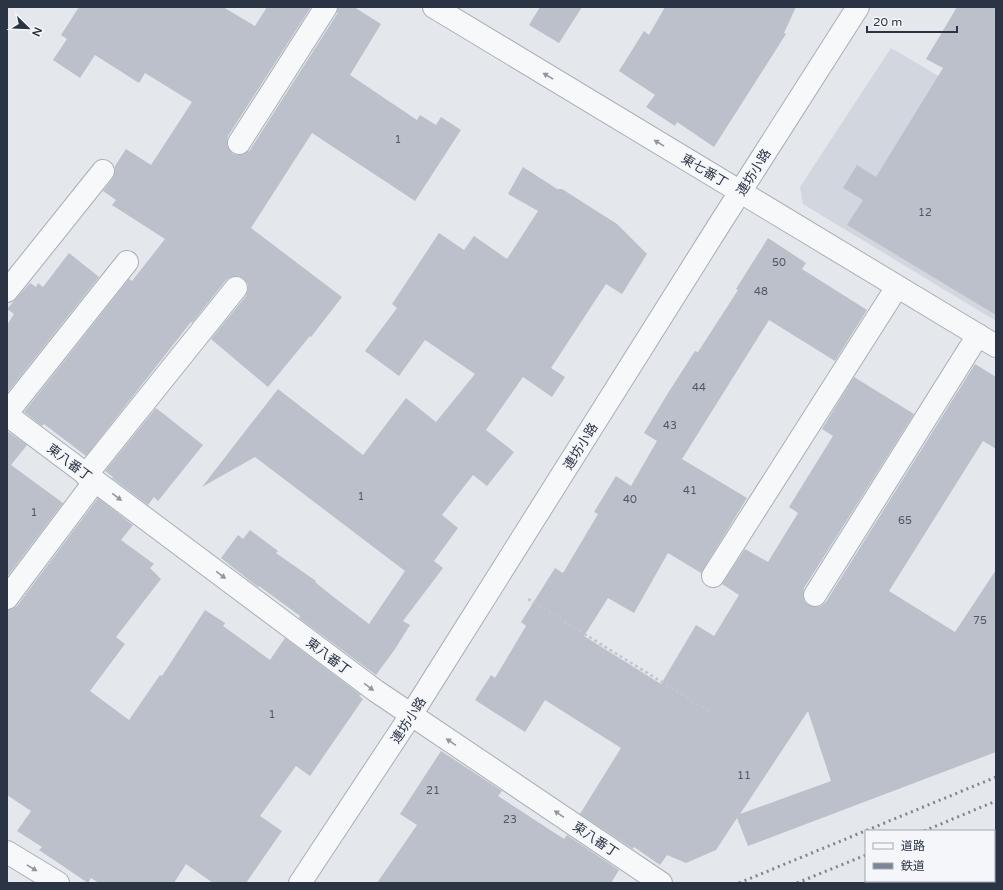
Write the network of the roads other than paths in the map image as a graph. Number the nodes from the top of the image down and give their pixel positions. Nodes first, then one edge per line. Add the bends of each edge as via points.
1 (326, 7) edge
2 (434, 7) edge
3 (858, 7) edge
4 (238, 143) dead end
5 (103, 171) dead end
6 (741, 192) junction
7 (127, 262) dead end
8 (897, 287) junction
9 (236, 288) dead end
10 (7, 291) edge
11 (987, 341) edge
12 (7, 414) edge
13 (91, 478) junction
14 (713, 576) dead end
15 (815, 595) dead end
16 (7, 598) edge
17 (411, 715) junction
18 (7, 852) edge
19 (58, 883) edge
20 (300, 883) edge
21 (661, 883) edge

1 - 4 street
6 -> 2 street, 東七番丁
3 - 6 street, 連坊小路
5 - 10 street
6 - 8 street, 東七番丁
6 - 17 street, 連坊小路
7 - 12 street
8 - 11 street, 東七番丁
8 - 14 street
9 - 13 street
11 - 15 street
12 - 13 street, 東八番丁
13 - 16 street
13 -> 17 street, 東八番丁
17 - 20 street, 連坊小路
21 -> 17 street, 東八番丁
18 -> 19 street

